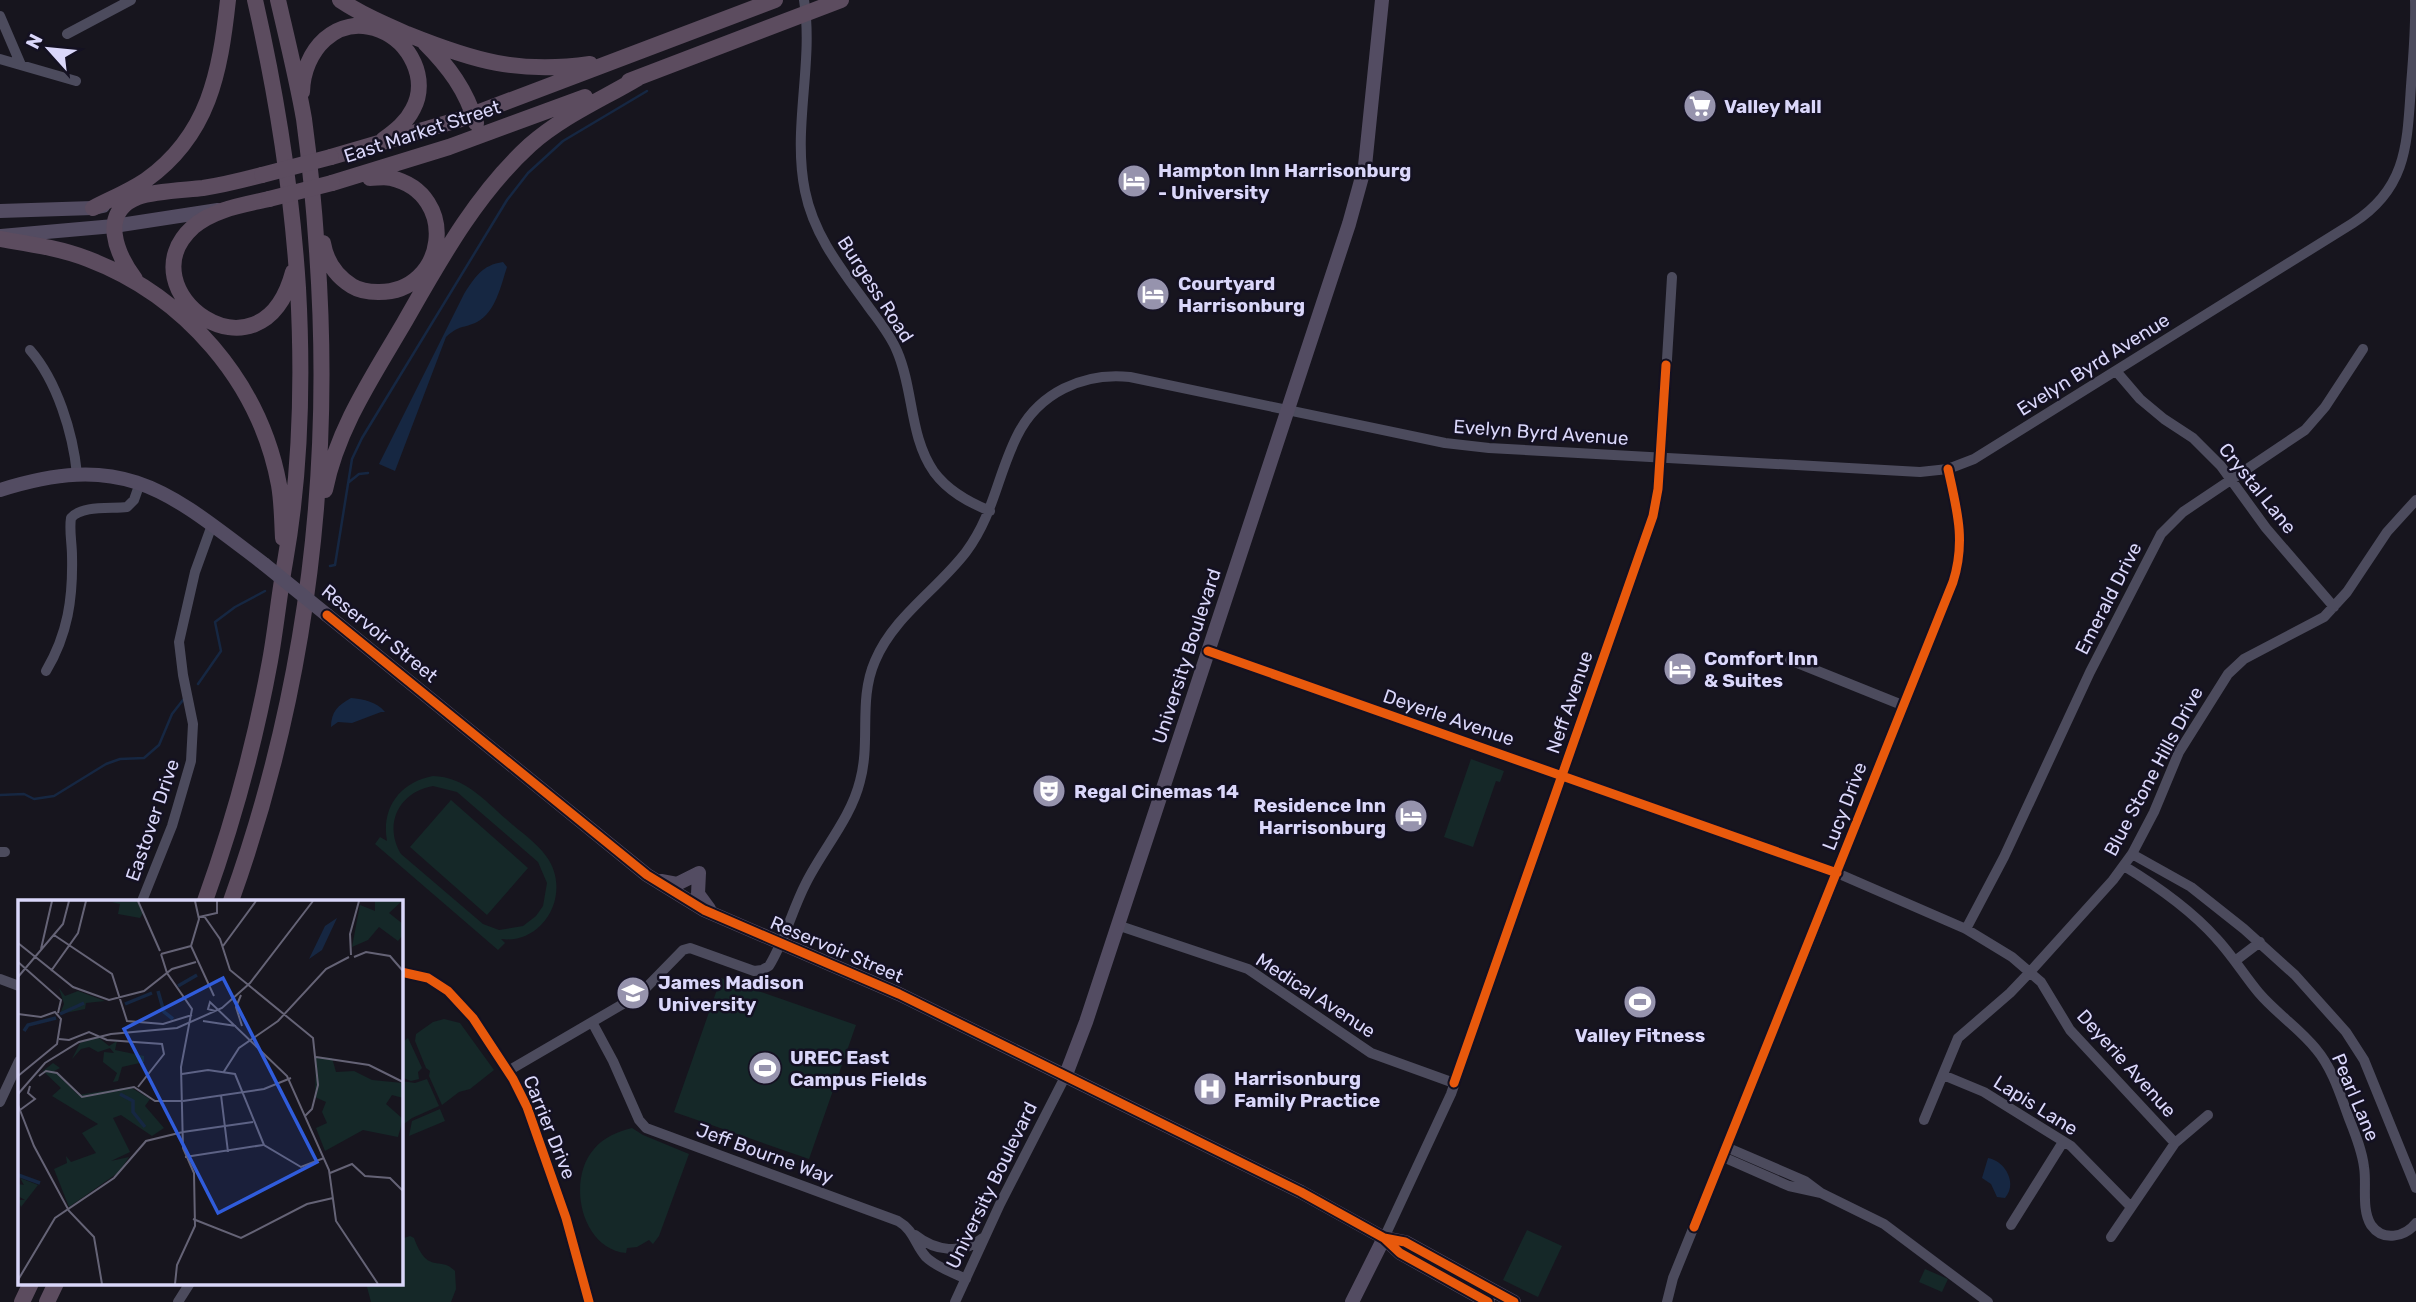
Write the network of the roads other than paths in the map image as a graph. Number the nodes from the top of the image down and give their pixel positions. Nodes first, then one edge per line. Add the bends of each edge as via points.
1 (131, 0) edge
2 (228, 0) edge
3 (255, 0) edge
4 (278, 0) edge
5 (340, 0) edge
6 (775, 0) edge
7 (841, 0) edge
8 (1382, 0) edge
9 (2415, 0) edge
10 (805, 6) edge
11 (0, 16) edge
12 (67, 34) dead end
13 (421, 39) junction
14 (0, 59) edge
15 (607, 63) junction
16 (21, 65) junction
17 (638, 78) junction
18 (76, 81) dead end
19 (301, 108) junction
20 (474, 115) junction
21 (480, 135) junction
22 (374, 146) junction
23 (350, 178) junction
24 (138, 197) junction
25 (93, 208) junction
26 (226, 209) junction
27 (0, 211) edge
28 (314, 211) junction
29 (114, 226) junction
30 (0, 237) edge
31 (295, 256) junction
32 (1672, 277) dead end
33 (137, 281) junction
34 (2363, 349) dead end
35 (30, 350) dead end
36 (2116, 370) junction
37 (1288, 410) junction
38 (1661, 458) junction
39 (1948, 469) junction
40 (77, 474) junction
41 (2232, 480) junction
42 (140, 483) junction
43 (0, 490) edge
44 (2416, 500) edge
45 (990, 511) junction
46 (212, 525) junction
47 (227, 536) junction
48 (204, 545) junction
49 (285, 563) junction
50 (312, 565) junction
51 (2334, 607) junction
52 (1208, 651) junction
53 (1790, 660) dead end
54 (46, 671) dead end
55 (1902, 705) junction
56 (1562, 776) junction
57 (2132, 853) junction
58 (2124, 866) junction
59 (1837, 873) junction
60 (650, 877) junction
61 (142, 900) edge
62 (205, 900) edge
63 (231, 900) edge
64 (721, 918) junction
65 (1117, 925) junction
66 (1966, 929) junction
67 (2260, 942) junction
68 (780, 943) junction
69 (2235, 961) junction
70 (402, 972) edge
71 (2030, 972) junction
72 (0, 979) edge
73 (18, 986) edge
74 (592, 1022) junction
75 (18, 1063) edge
76 (509, 1071) junction
77 (1942, 1075) junction
78 (1065, 1077) junction
79 (1454, 1083) junction
80 (0, 1101) edge
81 (2208, 1115) dead end
82 (1924, 1120) dead end
83 (2063, 1142) junction
84 (2175, 1143) junction
85 (1725, 1152) junction
86 (2416, 1188) edge
87 (2131, 1207) junction
88 (2416, 1223) edge
89 (2011, 1225) dead end
90 (911, 1231) junction
91 (985, 1237) junction
92 (2111, 1237) dead end
93 (1384, 1238) junction
94 (966, 1279) junction
95 (31, 1284) edge
96 (56, 1284) edge
97 (189, 1284) edge
98 (22, 1302) edge
99 (47, 1302) edge
100 (178, 1302) edge
101 (589, 1302) edge
102 (955, 1302) edge
103 (1352, 1302) edge
104 (1488, 1302) edge
105 (1514, 1302) edge
106 (1667, 1302) edge
107 (1988, 1302) edge

1 - 12 street
2 - 25 highway via 209,100 194,132 144,181
3 - 31 highway via 279,129
4 - 19 highway
5 - 13 highway
6 - 15 highway, East Market Street
7 - 10 highway, East Market Street
8 - 37 main road, University Boulevard via 1365,166
9 - 36 street, Evelyn Byrd Avenue via 2408,139 2400,171 2384,197 2353,223
10 - 17 highway, East Market Street
10 - 45 street, Burgess Road via 801,156 813,218 833,258 896,348 919,439 932,468 953,491
11 - 16 street
13 - 15 highway via 508,66
13 - 20 highway via 455,75
14 - 16 street
15 - 20 highway, East Market Street
16 - 18 street
17 - 21 highway, East Market Street
17 - 50 highway via 572,113 537,139 473,210 373,374 344,432 327,482
19 - 22 highway via 305,67 318,44 352,28 389,35 414,64 418,97 405,121
19 - 28 highway
20 - 21 highway
20 - 22 highway, East Market Street
21 - 23 highway, East Market Street
22 - 24 highway, East Market Street, bridge via 218,186
23 - 26 highway, East Market Street, bridge
23 - 28 highway via 388,177 421,192 437,222 437,242 419,277 386,292 355,287 330,264
24 - 25 main road, East Market Street
24 - 29 highway via 118,214
25 - 27 main road, East Market Street
26 - 29 main road, East Market Street
26 - 31 highway via 194,227 177,253 174,269 184,300 207,321 241,328 266,318 286,295
28 - 50 highway via 322,386
29 - 30 main road, East Market Street
29 - 33 highway via 125,266
30 - 33 highway via 88,259
31 - 49 highway via 299,401 294,501
32 - 38 street, Neff Avenue
33 - 49 highway via 219,354 257,415 279,486
34 - 41 street, Emerald Drive via 2310,425
35 - 40 street via 67,423
36 - 39 street, Evelyn Byrd Avenue via 1974,458
36 - 41 street, Crystal Lane via 2140,399 2193,438
37 - 38 street, Evelyn Byrd Avenue via 1458,445
37 - 45 street, Evelyn Byrd Avenue via 1130,377 1079,381 1048,398 1026,421
37 - 52 main road, University Boulevard
38 - 39 street, Evelyn Byrd Avenue via 1920,472
38 - 56 street, Neff Avenue via 1650,524
39 - 55 street, Lucy Drive via 1961,535 1959,555
40 - 42 main road, Reservoir Street
40 - 43 main road, Reservoir Street
41 - 51 street, Crystal Lane via 2266,528
41 - 66 street, Emerald Drive via 2183,512 2160,536
42 - 46 main road, Reservoir Street via 171,495
42 - 54 street via 127,507 78,512 71,518 70,612
44 - 51 street, Blue Stone Hills Drive via 2387,532
45 - 68 street, Evelyn Byrd Avenue via 966,552 898,623 880,651 865,696 864,760 858,788 806,883
46 - 47 main road, Reservoir Street
46 - 48 street, Eastover Drive
47 - 48 street
47 - 60 main road, Reservoir Street, bridge
48 - 61 street, Eastover Drive via 179,642 193,724 191,761 172,826
49 - 62 highway via 253,740
50 - 63 highway via 279,747
51 - 57 street, Blue Stone Hills Drive via 2314,624 2244,659 2228,674 2179,752
52 - 56 street, Deyerle Avenue
52 - 65 main road, University Boulevard
53 - 55 street
55 - 59 street, Lucy Drive
56 - 59 street, Deyerle Avenue
56 - 79 street, Neff Avenue
57 - 58 street, Blue Stone Hills Drive
57 - 67 street, Pearl Lane via 2200,893
58 - 69 street, Pearl Lane via 2192,914
58 - 71 street, Blue Stone Hills Drive
59 - 66 street, Deyerle Avenue
59 - 85 street, Lucy Drive
60 - 64 main road, Reservoir Street
60 - 64 main road via 677,884 699,873 701,901
64 - 68 main road, Reservoir Street
65 - 78 main road, University Boulevard
65 - 79 street, Medical Avenue via 1248,969 1371,1053
66 - 71 street, Deyerle Avenue
67 - 69 street
67 - 86 street, Pearl Lane via 2295,975 2357,1048
68 - 74 street, Evelyn Byrd Avenue via 769,965 757,971 690,948 683,950 640,994
68 - 78 main road, Reservoir Street via 900,994
69 - 88 street, Pearl Lane via 2328,1067 2361,1153 2371,1224 2381,1233 2396,1236
70 - 76 street, Carrier Drive via 428,978 448,991 473,1018
71 - 77 street, Blue Stone Hills Drive via 1958,1038
71 - 84 street, Deyerie Avenue via 2051,994 2070,1030
72 - 73 street
74 - 76 street
74 - 90 street, Jeff Bourne Way via 646,1128 892,1218
75 - 80 street
76 - 101 street, Carrier Drive via 527,1107 562,1206
77 - 82 street, Blue Stone Hills Drive
77 - 83 street, Lapis Lane via 1984,1093
78 - 91 street, University Boulevard
78 - 93 main road, Reservoir Street via 1301,1192
79 - 93 street, Neff Avenue
81 - 84 street
83 - 87 street, Lapis Lane
83 - 89 street
84 - 87 street
85 - 106 street, Lucy Drive
85 - 107 street via 1789,1186 1821,1193 1884,1224
87 - 92 street
90 - 91 street via 928,1243 954,1250 973,1246
90 - 94 street, Jeff Bourne Way via 930,1260
91 - 94 street, University Boulevard
93 - 103 main road, Neff Avenue
93 - 104 main road, Reservoir Street via 1399,1253
93 - 105 main road, Reservoir Street via 1405,1242
94 - 102 street, University Boulevard
95 - 98 highway
96 - 99 highway
97 - 100 street

